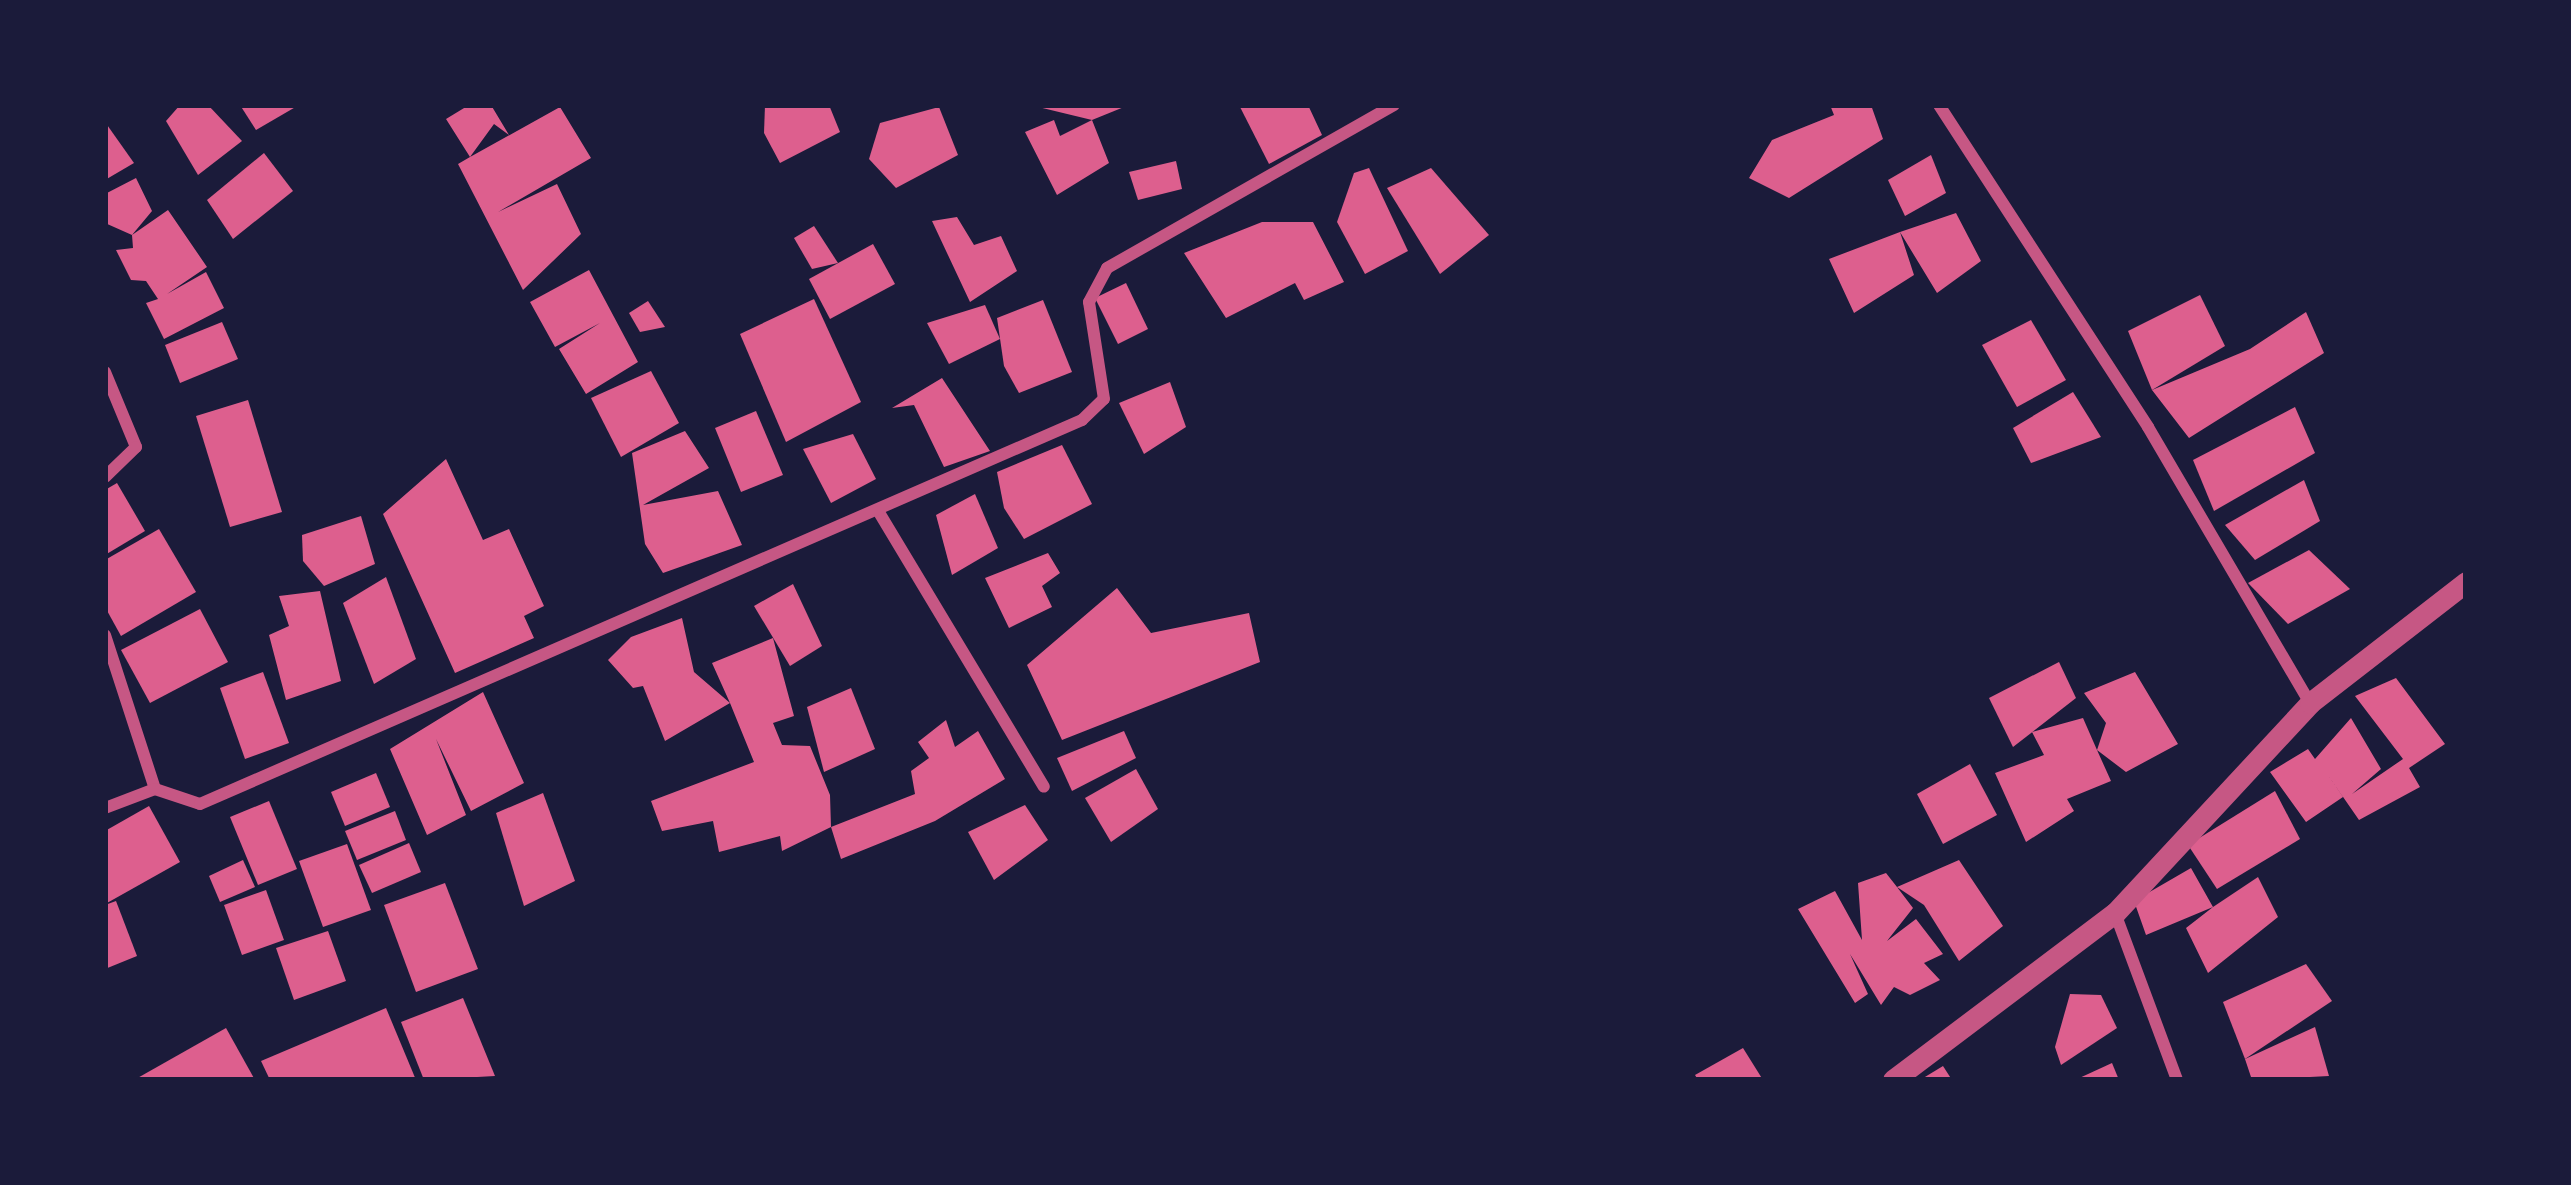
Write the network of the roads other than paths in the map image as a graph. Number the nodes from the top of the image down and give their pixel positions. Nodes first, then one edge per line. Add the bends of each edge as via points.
1 (1394, 105) edge
2 (1939, 105) edge
3 (105, 372) edge
4 (105, 477) edge
5 (880, 514) junction
6 (2466, 582) edge
7 (105, 634) edge
8 (2310, 703) junction
9 (1043, 788) dead end
10 (155, 789) junction
11 (105, 808) edge
12 (2115, 913) junction
13 (1893, 1080) edge
14 (2177, 1080) edge

1 - 5 street via 1107,268 1089,302 1104,399 1082,421
2 - 8 street via 2148,427
3 - 4 street via 136,447
5 - 9 street
5 - 10 street via 200,804
6 - 8 street
7 - 10 street
8 - 12 street
10 - 11 street
12 - 13 street
12 - 14 street

